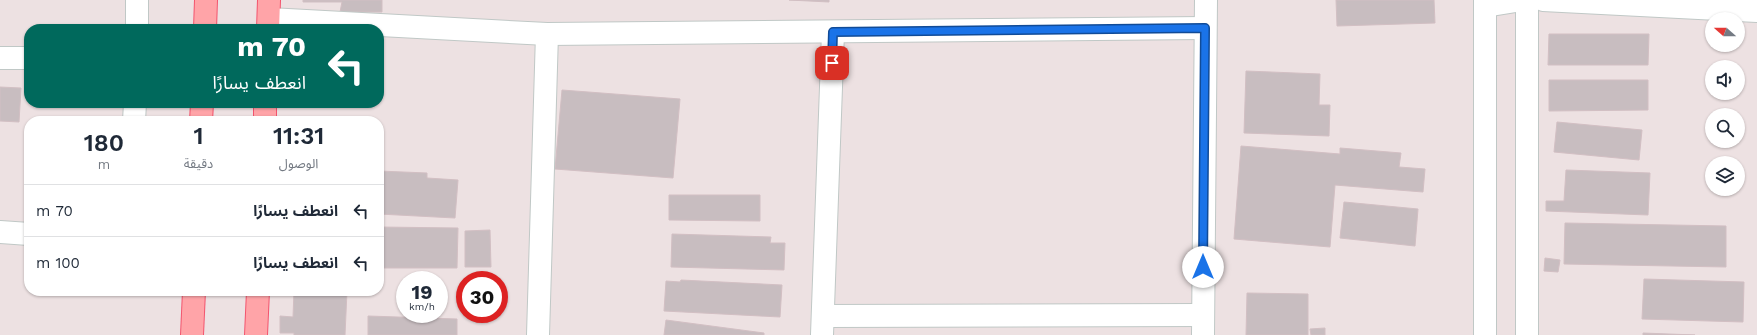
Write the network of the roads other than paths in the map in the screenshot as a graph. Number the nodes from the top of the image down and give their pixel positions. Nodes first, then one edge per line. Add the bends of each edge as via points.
1 (137, 0) edge
2 (206, 0) edge
3 (1206, 0) edge
4 (1522, 0) edge
5 (1527, 0) edge
6 (1543, 0) edge
7 (1485, 3) edge
8 (1757, 11) edge
9 (269, 16) edge
10 (137, 24) edge
11 (205, 24) edge
12 (1205, 28) junction
13 (833, 32) junction
14 (547, 34) junction
15 (0, 58) edge
16 (24, 58) edge
17 (0, 232) edge
18 (24, 234) edge
19 (194, 296) edge
20 (258, 296) edge
21 (823, 325) edge
22 (1203, 325) edge
23 (192, 335) edge
24 (256, 335) edge
25 (538, 335) edge
26 (1485, 335) edge
27 (1527, 335) edge

1 - 10 street
2 - 11 main road
3 - 12 street
4 - 7 street
5 - 27 street
6 - 8 street
7 - 26 street
9 - 14 street
12 - 13 street
12 - 22 street
13 - 14 street
13 - 21 street
14 - 25 street
15 - 16 street
17 - 18 street
19 - 23 main road
20 - 24 main road
21 - 22 street

